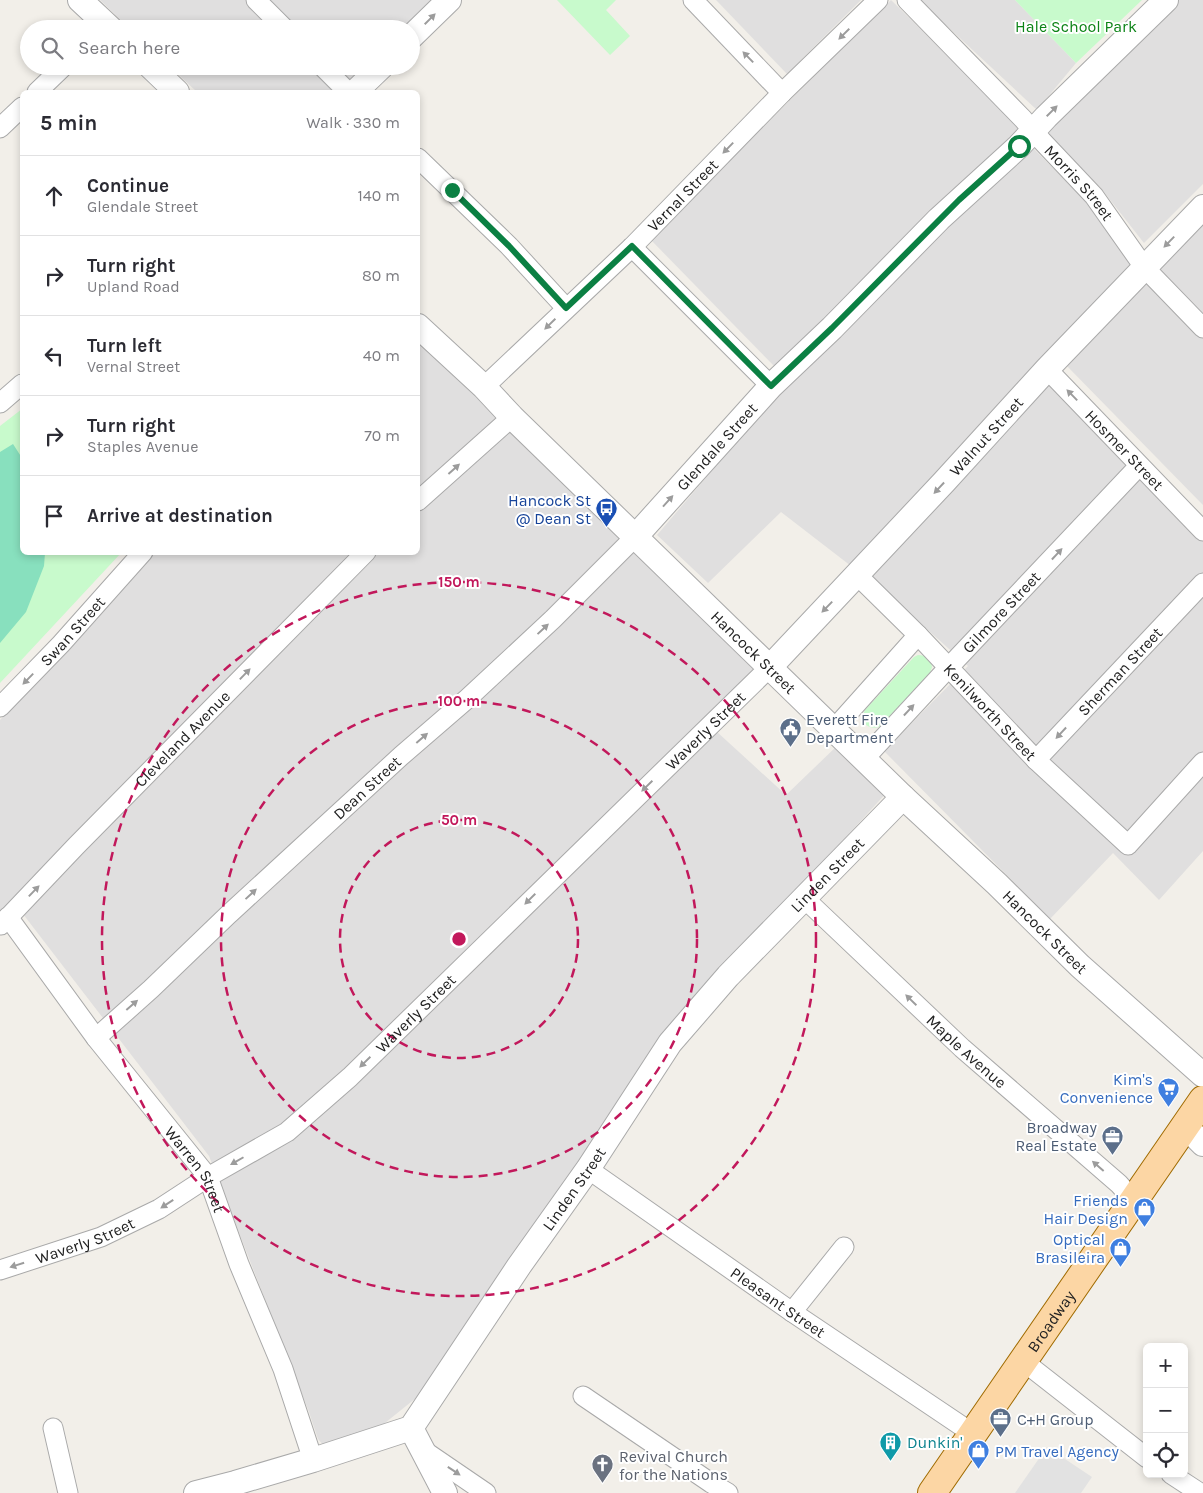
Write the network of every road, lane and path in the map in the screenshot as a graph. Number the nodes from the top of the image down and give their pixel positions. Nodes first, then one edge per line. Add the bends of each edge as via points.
1 (80, 0) edge
2 (256, 0) edge
3 (449, 0) edge
4 (693, 0) edge
5 (878, 0) edge
6 (907, 0) edge
7 (1166, 0) edge
8 (99, 20) edge
9 (276, 20) edge
10 (420, 28) edge
11 (55, 75) edge
12 (159, 75) edge
13 (331, 75) edge
14 (373, 75) edge
15 (39, 90) edge
16 (175, 90) edge
17 (346, 90) edge
18 (357, 90) edge
19 (782, 92) junction
20 (20, 109) edge
21 (0, 128) edge
22 (1033, 131) junction
23 (420, 160) edge
24 (1203, 207) edge
25 (632, 246) junction
26 (1144, 267) junction
27 (566, 308) junction
28 (420, 328) edge
29 (1203, 328) edge
30 (1047, 369) junction
31 (20, 386) edge
32 (771, 386) junction
33 (484, 387) junction
34 (0, 403) edge
35 (512, 417) junction
36 (1139, 466) junction
37 (420, 500) edge
38 (1203, 531) edge
39 (635, 537) junction
40 (140, 555) edge
41 (363, 555) edge
42 (857, 575) junction
43 (1203, 583) edge
44 (918, 636) junction
45 (770, 667) junction
46 (949, 667) junction
47 (0, 707) edge
48 (834, 729) junction
49 (864, 759) junction
50 (1036, 760) junction
51 (1203, 762) edge
52 (903, 797) junction
53 (805, 899) junction
54 (4, 922) edge
55 (96, 1038) junction
56 (1203, 1075) edge
57 (1203, 1100) edge
58 (1194, 1135) edge
59 (588, 1169) junction
60 (208, 1177) junction
61 (1132, 1200) junction
62 (844, 1246) dead end
63 (0, 1270) edge
64 (792, 1312) junction
65 (1022, 1361) junction
66 (583, 1396) dead end
67 (53, 1428) dead end
68 (411, 1428) junction
69 (972, 1432) junction
70 (422, 1449) junction
71 (1143, 1455) edge
72 (313, 1460) junction
73 (1178, 1478) edge
74 (68, 1493) edge
75 (196, 1493) edge
76 (445, 1493) edge
77 (486, 1493) edge
78 (728, 1493) edge
79 (932, 1493) edge
80 (1200, 1493) edge

1 - 8 street
2 - 9 street
10 -> 3 street
19 -> 4 street
5 -> 19 street, Vernal Street
6 - 22 street, Morris Street
22 -> 7 street, Glendale Street
11 - 15 street
12 - 16 street
13 - 17 street
14 - 18 street
19 -> 25 street, Vernal Street
20 - 21 street
22 - 26 street, Morris Street via 1094,196
22 - 32 street, Glendale Street
23 - 27 street via 509,246
24 -> 26 street, Walnut Street
25 - 27 street, Vernal Street
25 - 32 street
26 - 29 street, Morris Street
26 - 30 street, Walnut Street
27 -> 33 street, Vernal Street
28 - 33 street, Hancock Street
36 -> 30 street, Hosmer Street
30 -> 42 street, Walnut Street
31 - 34 street
39 -> 32 street, Glendale Street
33 - 35 street, Hancock Street
37 -> 35 street
35 - 39 street, Hancock Street
36 - 38 street, Hosmer Street
46 -> 36 street, Gilmore Street
39 - 45 street, Hancock Street
55 -> 39 street, Dean Street via 554,619
40 -> 47 street, Swan Street
54 -> 41 street, Cleveland Avenue
42 - 44 street, Kenilworth Street
42 -> 45 street, Walnut Street
43 -> 50 street, Sherman Street
44 - 46 street, Kenilworth Street
44 - 48 street
45 - 48 street, Hancock Street
45 -> 60 street, Waverly Street via 350,1077 287,1132
49 -> 46 street, Gilmore Street
46 - 50 street, Kenilworth Street
48 - 49 street, Hancock Street
49 - 52 street, Hancock Street
50 - 51 street, Kenilworth Street via 1128,846
52 - 53 street, Linden Street
52 - 56 street, Hancock Street via 998,884 1080,966
53 - 59 street, Linden Street via 728,976 670,1042
61 -> 53 street, Maple Avenue via 1119,1184 962,1048
54 - 55 street, Warren Street
55 - 60 street, Warren Street
57 - 58 main road, Broadway
58 - 61 main road, Broadway
59 - 64 street, Pleasant Street
59 - 68 street, Linden Street
60 -> 63 street, Waverly Street via 159,1209 101,1237
60 - 72 street, Warren Street via 239,1264 283,1369
61 - 65 main road, Broadway
62 - 64 street
64 - 69 street, Pleasant Street
65 - 69 main road, Broadway
65 - 71 street
66 - 78 street
67 - 74 street
68 - 70 street
68 - 72 street
69 - 79 main road, Broadway
70 - 76 street
70 -> 77 street
72 - 75 street
73 - 80 street

